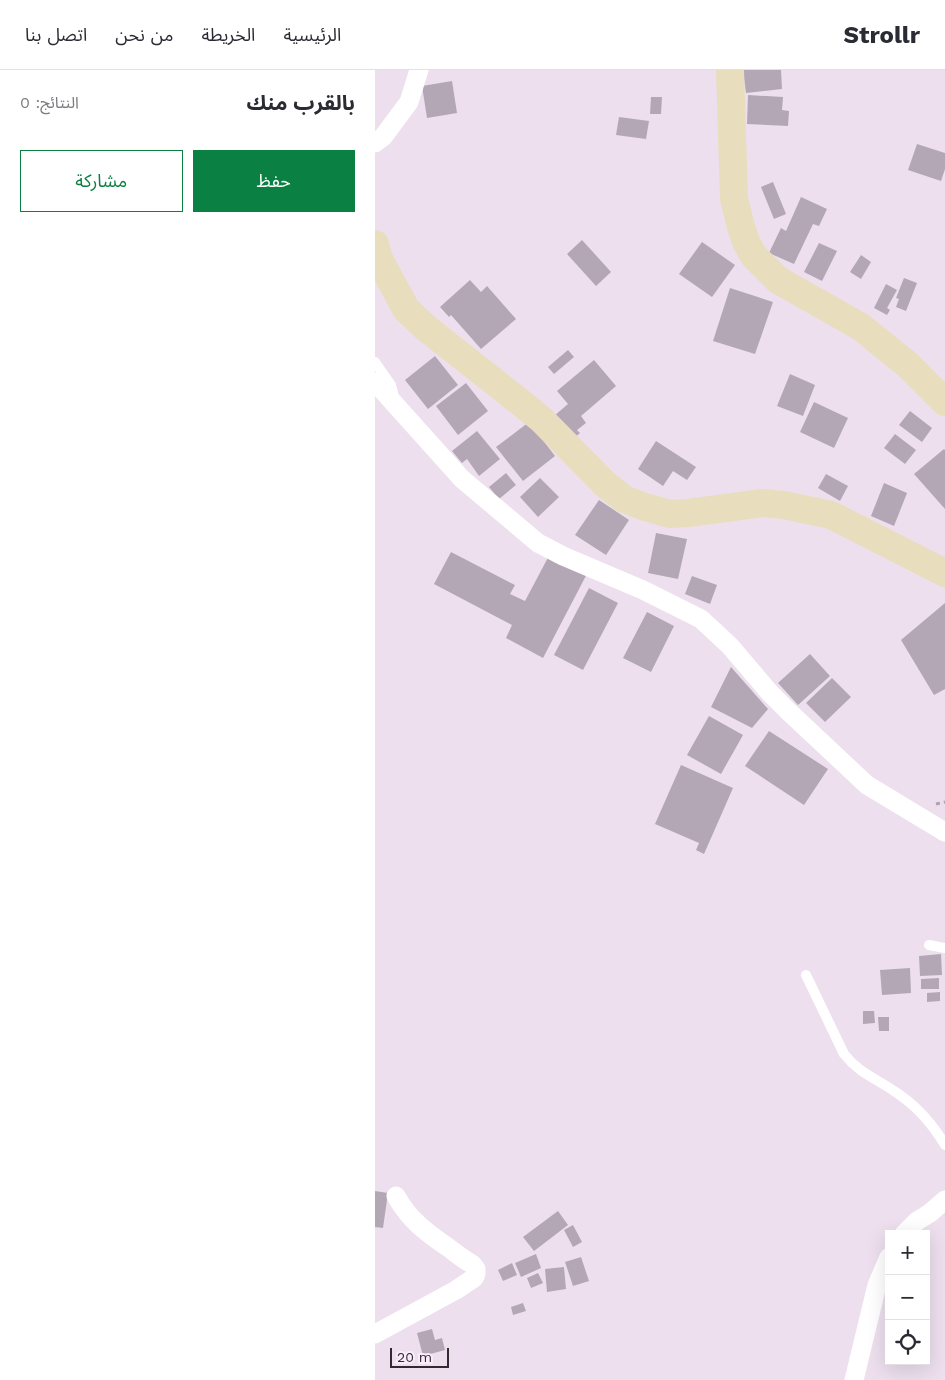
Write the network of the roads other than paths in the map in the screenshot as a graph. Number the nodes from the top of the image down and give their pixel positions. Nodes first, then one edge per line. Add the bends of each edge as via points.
1 (419, 70) edge
2 (731, 70) edge
3 (375, 143) edge
4 (375, 244) edge
5 (375, 362) edge
6 (375, 382) edge
7 (945, 402) edge
8 (395, 403) junction
9 (945, 573) edge
10 (945, 832) edge
11 (929, 945) dead end
12 (945, 948) edge
13 (806, 975) dead end
14 (945, 1145) edge
15 (396, 1196) dead end
16 (945, 1200) edge
17 (908, 1230) edge
18 (885, 1266) edge
19 (375, 1334) edge
20 (854, 1380) edge

1 - 3 street via 409,102
2 - 7 main road via 734,199 747,244 778,280 861,327 908,365
4 - 9 main road via 379,260 406,309 542,420 624,499 670,514 763,503 831,515
5 - 8 lane via 391,386
6 - 8 street
8 - 10 street via 463,479 538,543 701,619 730,646 787,711 867,785
11 - 12 lane
13 - 14 lane via 848,1059 922,1113
15 - 19 street via 416,1224 472,1264 476,1274 456,1290
16 - 17 street
18 - 20 street via 877,1285

